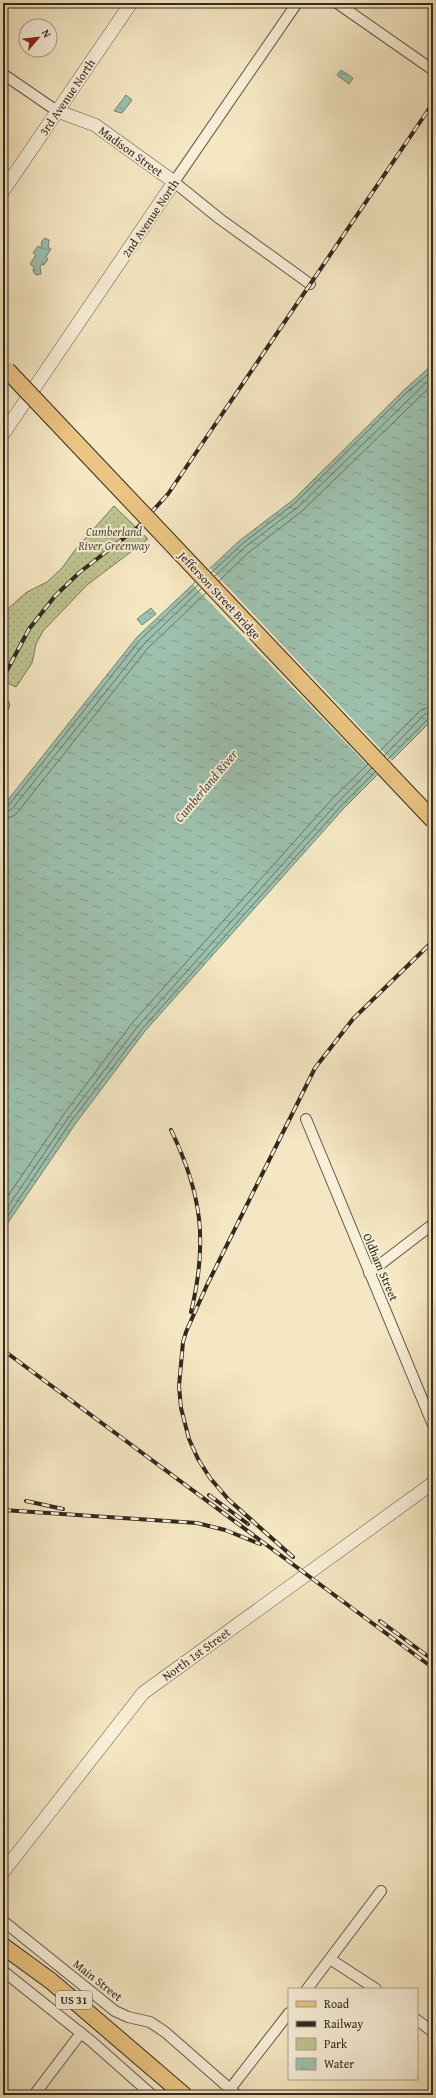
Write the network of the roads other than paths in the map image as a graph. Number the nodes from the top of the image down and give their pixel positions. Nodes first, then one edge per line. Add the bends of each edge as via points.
1 (131, 3) edge
2 (297, 3) edge
3 (336, 3) edge
4 (433, 70) edge
5 (3, 74) edge
6 (58, 111) junction
7 (174, 182) junction
8 (3, 191) edge
9 (310, 284) dead end
10 (5, 368) edge
11 (3, 434) edge
12 (433, 820) edge
13 (306, 1119) dead end
14 (433, 1224) edge
15 (369, 1273) junction
16 (433, 1425) edge
17 (433, 1483) edge
18 (3, 1872) edge
19 (381, 1891) dead end
20 (3, 1921) edge
21 (3, 1946) edge
22 (330, 1959) junction
23 (3, 1971) edge
24 (308, 1988) edge
25 (374, 1988) edge
26 (288, 2014) edge
27 (418, 2021) edge
28 (433, 2032) edge
29 (81, 2033) junction
30 (233, 2092) edge
31 (34, 2095) edge
32 (152, 2095) edge
33 (184, 2095) edge

1 - 6 street, 3rd Avenue North
2 - 7 street, 2nd Avenue North
3 - 4 street
5 - 6 street, Madison Street
6 - 7 street, Madison Street via 95,125
6 - 8 street, 3rd Avenue North
7 - 9 street, Madison Street
7 - 11 street, 2nd Avenue North
10 - 12 main road, Jefferson Street Bridge, bridge
13 - 15 street, Oldham Street
14 - 15 street
15 - 16 street, Oldham Street
17 - 18 street, North 1st Street via 143,1693
19 - 22 street
20 - 30 street, Main Street via 115,2011 150,2022 165,2032
21 - 33 main road, US 31 via 52,1981
22 - 24 street
22 - 25 street
23 - 29 street
26 - 30 street
27 - 28 street
29 - 31 street
29 - 32 street

